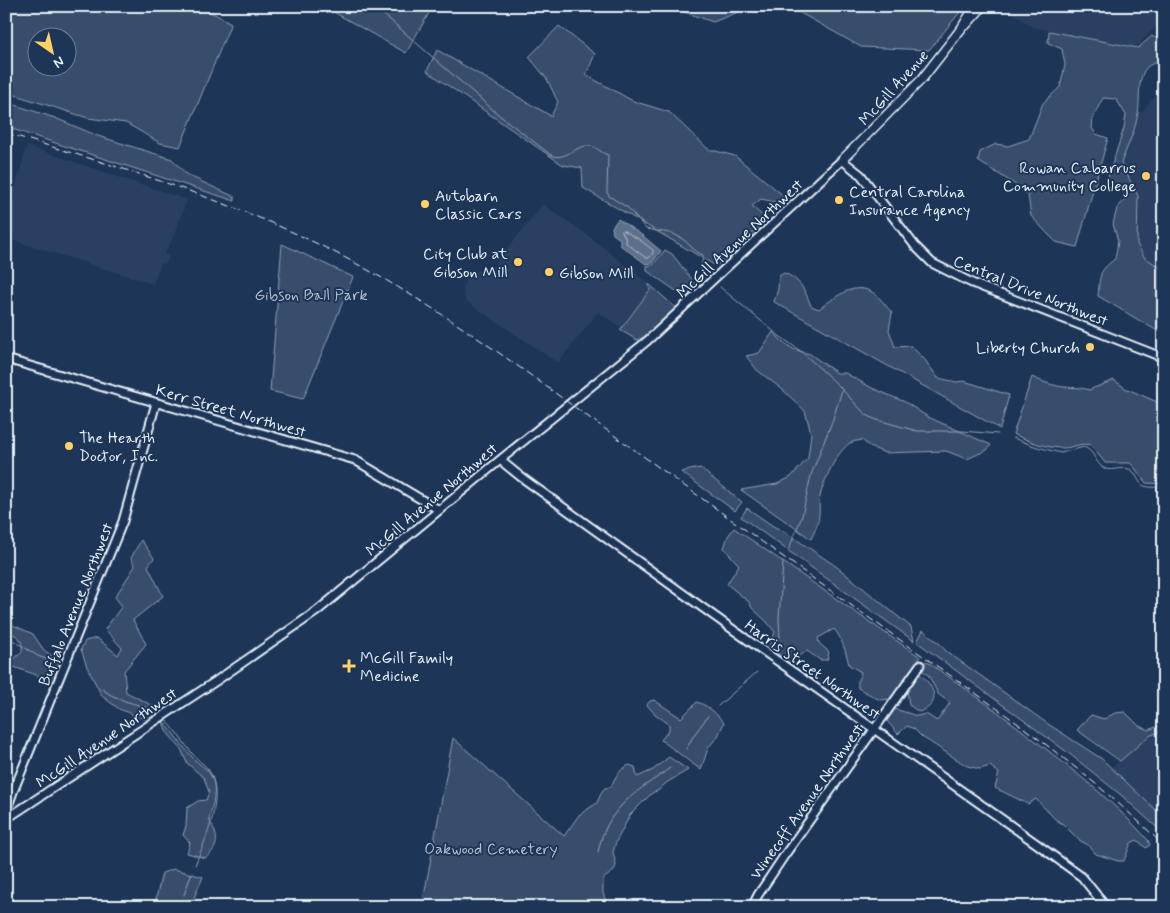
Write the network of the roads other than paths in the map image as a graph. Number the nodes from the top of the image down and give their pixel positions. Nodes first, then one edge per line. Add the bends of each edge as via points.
1 (975, 6) edge
2 (983, 6) edge
3 (961, 29) junction
4 (842, 160) junction
5 (1164, 358) edge
6 (6, 359) edge
7 (156, 403) junction
8 (500, 460) junction
9 (439, 510) junction
10 (920, 664) dead end
11 (874, 729) junction
12 (6, 811) edge
13 (6, 819) edge
14 (752, 907) edge
15 (1106, 907) edge

1 - 3 main road
2 - 3 main road
3 - 4 main road, McGill Avenue via 922,79
4 - 5 street, Central Drive Northwest via 861,175 915,246 932,263 972,283
4 - 8 street, McGill Avenue Northwest via 647,341
6 - 7 street, Kerr Street Northwest
7 - 9 street, Kerr Street Northwest via 356,460
7 - 12 street, Buffalo Avenue Northwest via 123,521
8 - 9 street, McGill Avenue Northwest
8 - 11 street, Harris Street Northwest
9 - 13 street, McGill Avenue Northwest via 304,621
10 - 11 street, Winecoff Avenue Northwest
11 - 14 street, Winecoff Avenue Northwest
11 - 15 street, Harris Street Northwest via 1082,877

